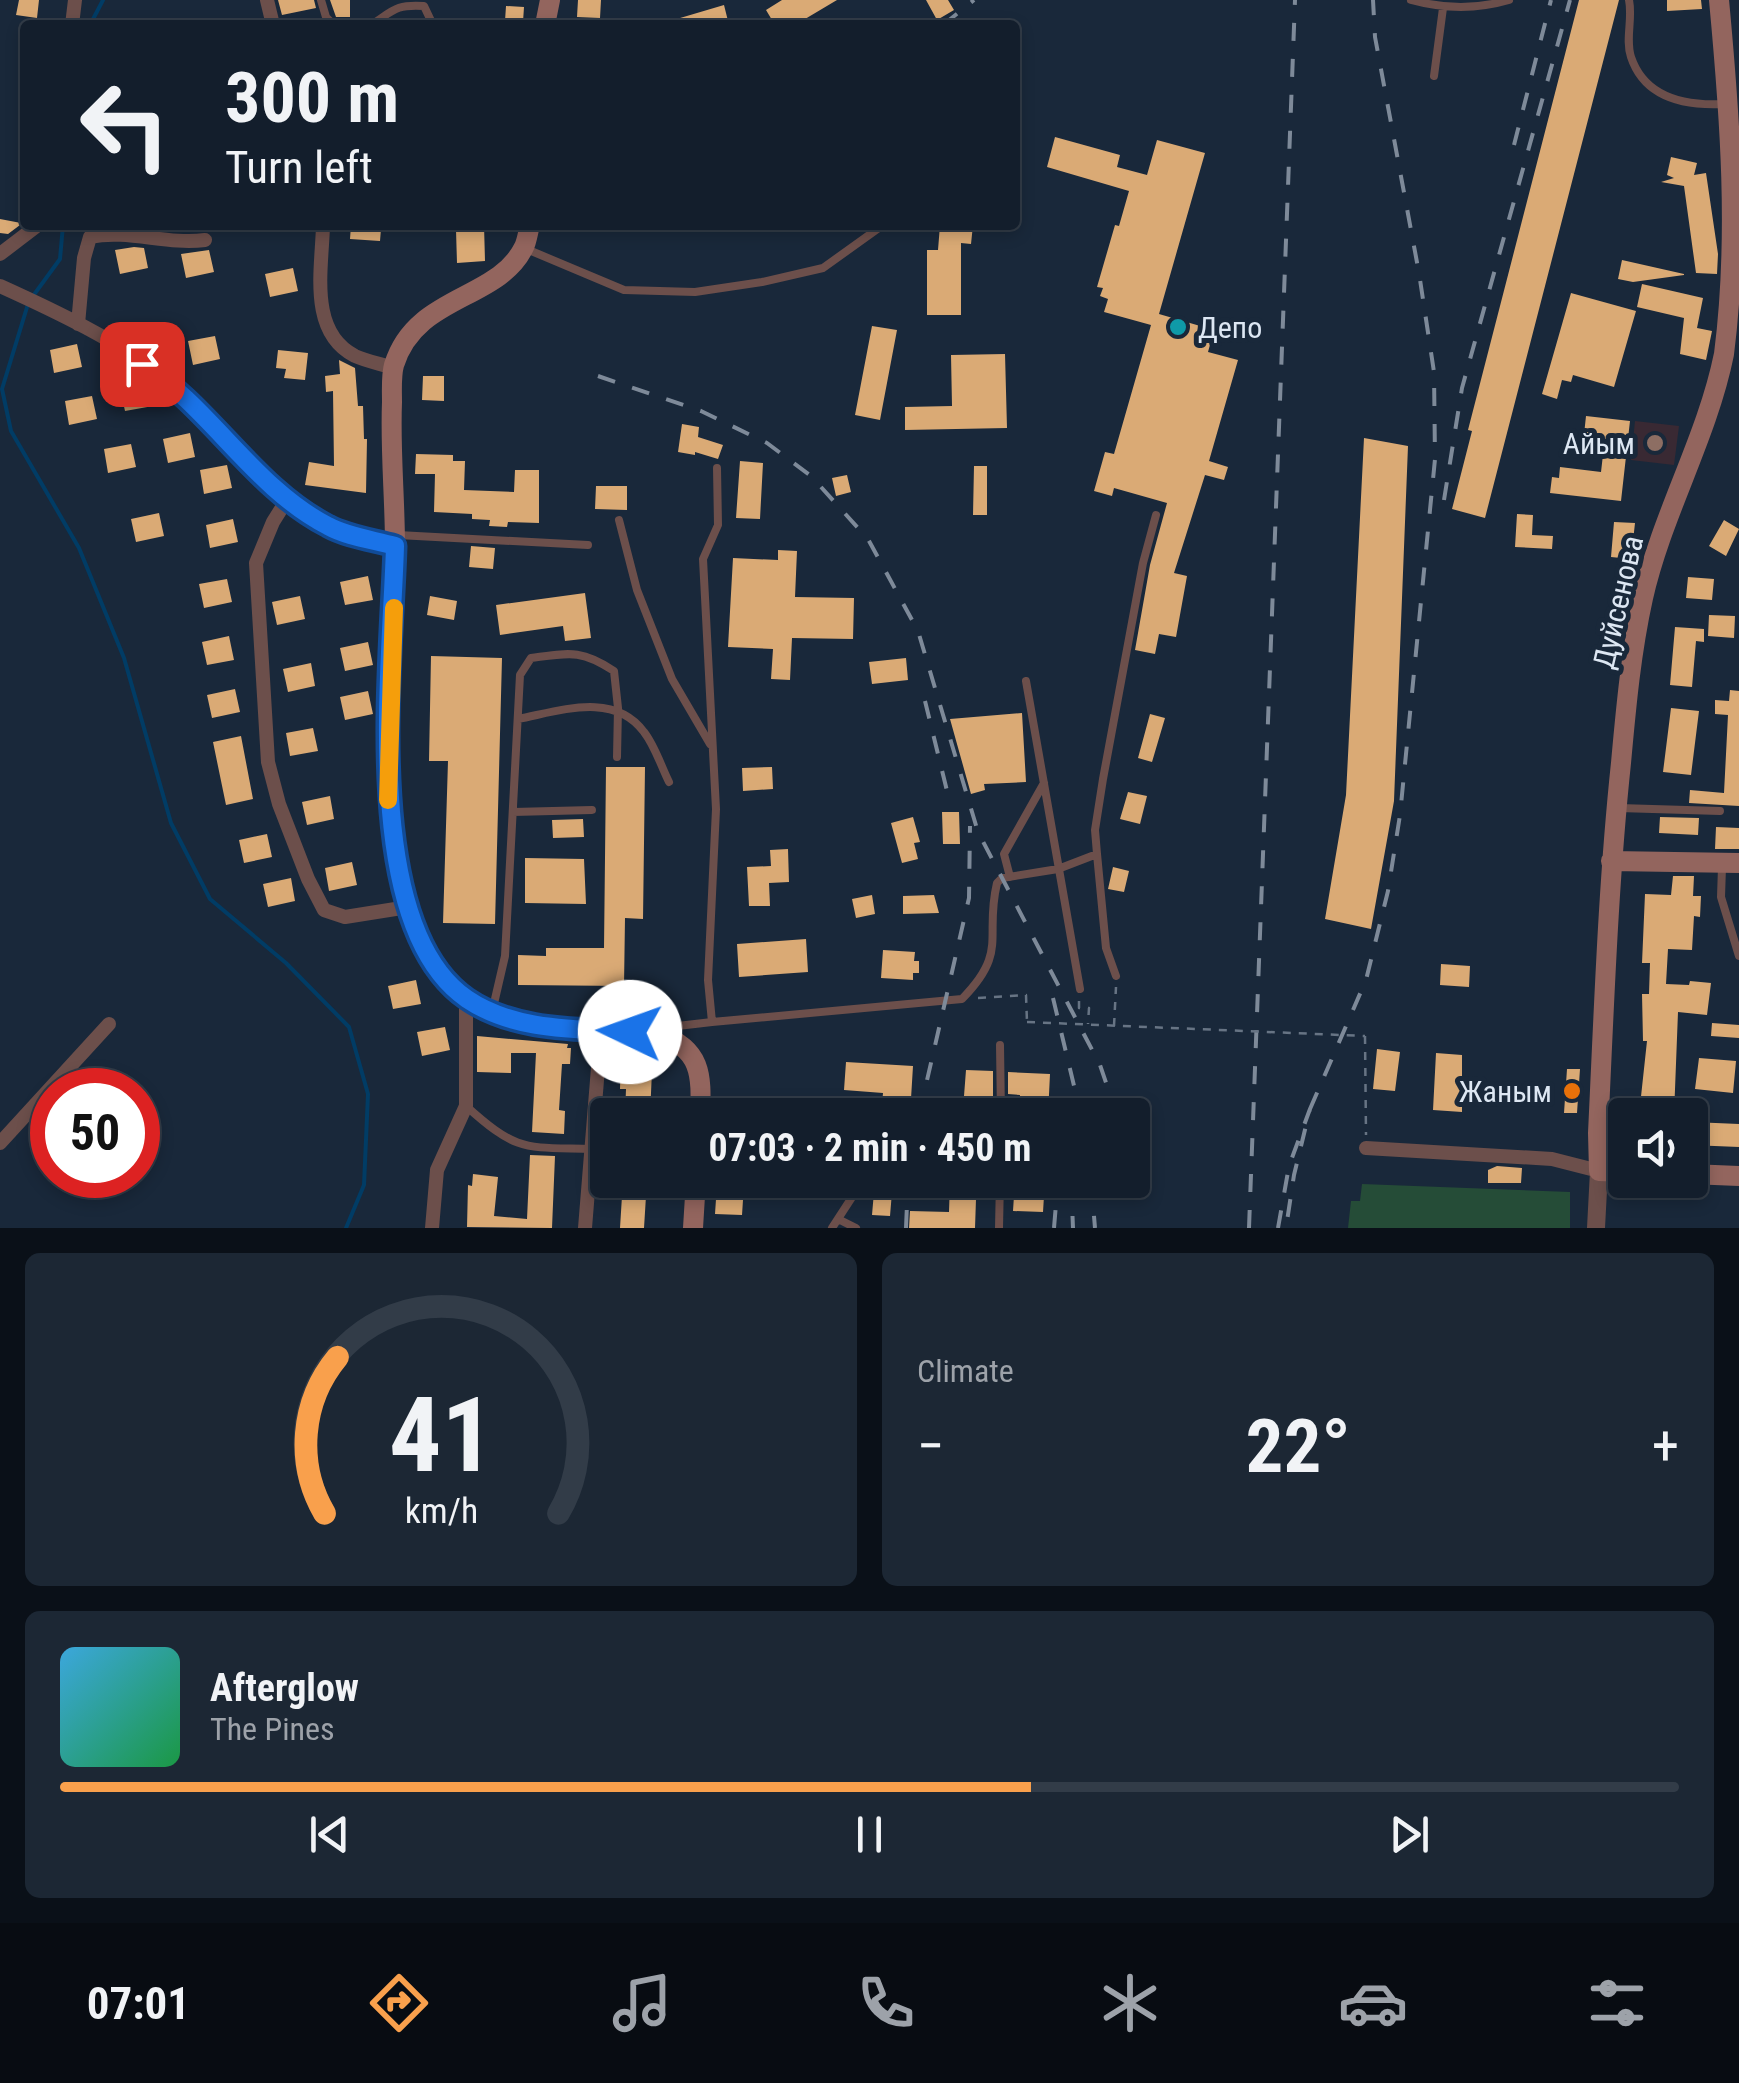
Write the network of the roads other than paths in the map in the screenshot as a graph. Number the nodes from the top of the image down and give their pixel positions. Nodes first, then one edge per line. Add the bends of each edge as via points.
1 (1411, 0) edge
2 (1508, 0) edge
3 (1628, 0) edge
4 (1719, 0) edge
5 (1443, 8) junction
6 (377, 20) edge
7 (431, 20) edge
8 (1434, 76) dead end
9 (1729, 104) junction
10 (31, 230) edge
11 (323, 230) edge
12 (529, 230) edge
13 (876, 230) edge
14 (204, 240) dead end
15 (524, 248) junction
16 (0, 254) edge
17 (0, 286) edge
18 (78, 324) junction
19 (393, 368) junction
20 (717, 468) dead end
21 (288, 498) junction
22 (1156, 515) dead end
23 (619, 520) dead end
24 (395, 540) junction
25 (588, 545) dead end
26 (1026, 681) dead end
27 (618, 708) junction
28 (518, 719) junction
29 (712, 748) junction
30 (617, 756) dead end
31 (668, 782) dead end
32 (1044, 783) junction
33 (1616, 808) junction
34 (592, 810) dead end
35 (1720, 811) dead end
36 (513, 812) junction
37 (1097, 854) junction
38 (1611, 861) junction
39 (1731, 863) edge
40 (1058, 869) junction
41 (1010, 877) junction
42 (408, 906) junction
43 (1739, 956) edge
44 (1116, 976) road end
45 (1080, 989) road end
46 (466, 998) junction
47 (492, 1012) junction
48 (712, 1022) junction
49 (110, 1024) dead end
50 (601, 1031) junction
51 (659, 1034) junction
52 (1000, 1045) dead end
53 (596, 1098) edge
54 (701, 1098) edge
55 (1000, 1098) edge
56 (466, 1106) junction
57 (0, 1144) edge
58 (1366, 1148) road end
59 (590, 1149) edge
60 (1599, 1171) junction
61 (1608, 1171) edge
62 (590, 1175) edge
63 (1708, 1175) edge
64 (1739, 1176) edge
65 (695, 1198) edge
66 (852, 1198) edge
67 (1000, 1198) edge
68 (838, 1219) junction
69 (432, 1228) edge
70 (586, 1228) edge
71 (693, 1228) edge
72 (832, 1228) edge
73 (856, 1228) edge
74 (999, 1228) edge
75 (1596, 1228) edge

1 - 5 lane
2 - 5 lane
3 - 9 lane via 1631,56 1644,80 1682,104
4 - 9 main road, Дуйсенова
5 - 8 lane
6 - 7 lane via 405,4 424,6
9 - 33 main road, Дуйсенова via 1735,296 1707,415 1643,597
10 - 16 street
11 - 19 street via 321,308 331,339 355,356
12 - 15 main road
13 - 15 lane via 823,268 695,292 624,290
14 - 18 street via 90,237
15 - 19 main road via 498,276 408,332
17 - 18 street
18 - 21 street via 166,379
19 - 24 main road
20 - 29 lane via 718,526 703,559
21 - 24 street via 329,527
21 - 42 street via 256,563 268,762 278,804 324,910 345,917
22 - 37 lane via 1102,779
23 - 29 lane via 672,680
24 - 25 lane
24 - 42 main road via 388,797
26 - 32 lane
27 - 28 lane via 579,707
27 - 28 lane via 614,672 575,652 531,658 520,676
27 - 30 lane
27 - 31 lane via 644,731
28 - 36 lane
29 - 48 lane
32 - 40 lane
32 - 41 lane via 1004,854
33 - 35 lane
33 - 38 main road, Дуйсенова
34 - 36 lane
36 - 47 lane via 505,956
37 - 40 lane
37 - 44 lane via 1106,948
38 - 39 main road
38 - 60 main road, Дуйсенова
39 - 43 lane via 1721,897
40 - 41 lane
40 - 45 lane
41 - 48 lane via 998,883 994,897 991,960 962,999
42 - 46 main road via 437,971
46 - 47 main road
46 - 56 street
47 - 50 main road via 532,1026
48 - 51 lane
49 - 57 street
50 - 51 main road
50 - 53 street
51 - 54 main road via 676,1040 696,1061
52 - 55 lane
56 - 59 lane via 499,1136 526,1148
56 - 69 street via 437,1170
58 - 60 street via 1552,1158
60 - 61 main road
60 - 75 street, Дуйсенова
62 - 70 street
63 - 64 main road
65 - 71 main road
66 - 68 lane
67 - 74 lane
68 - 72 lane
68 - 73 lane

